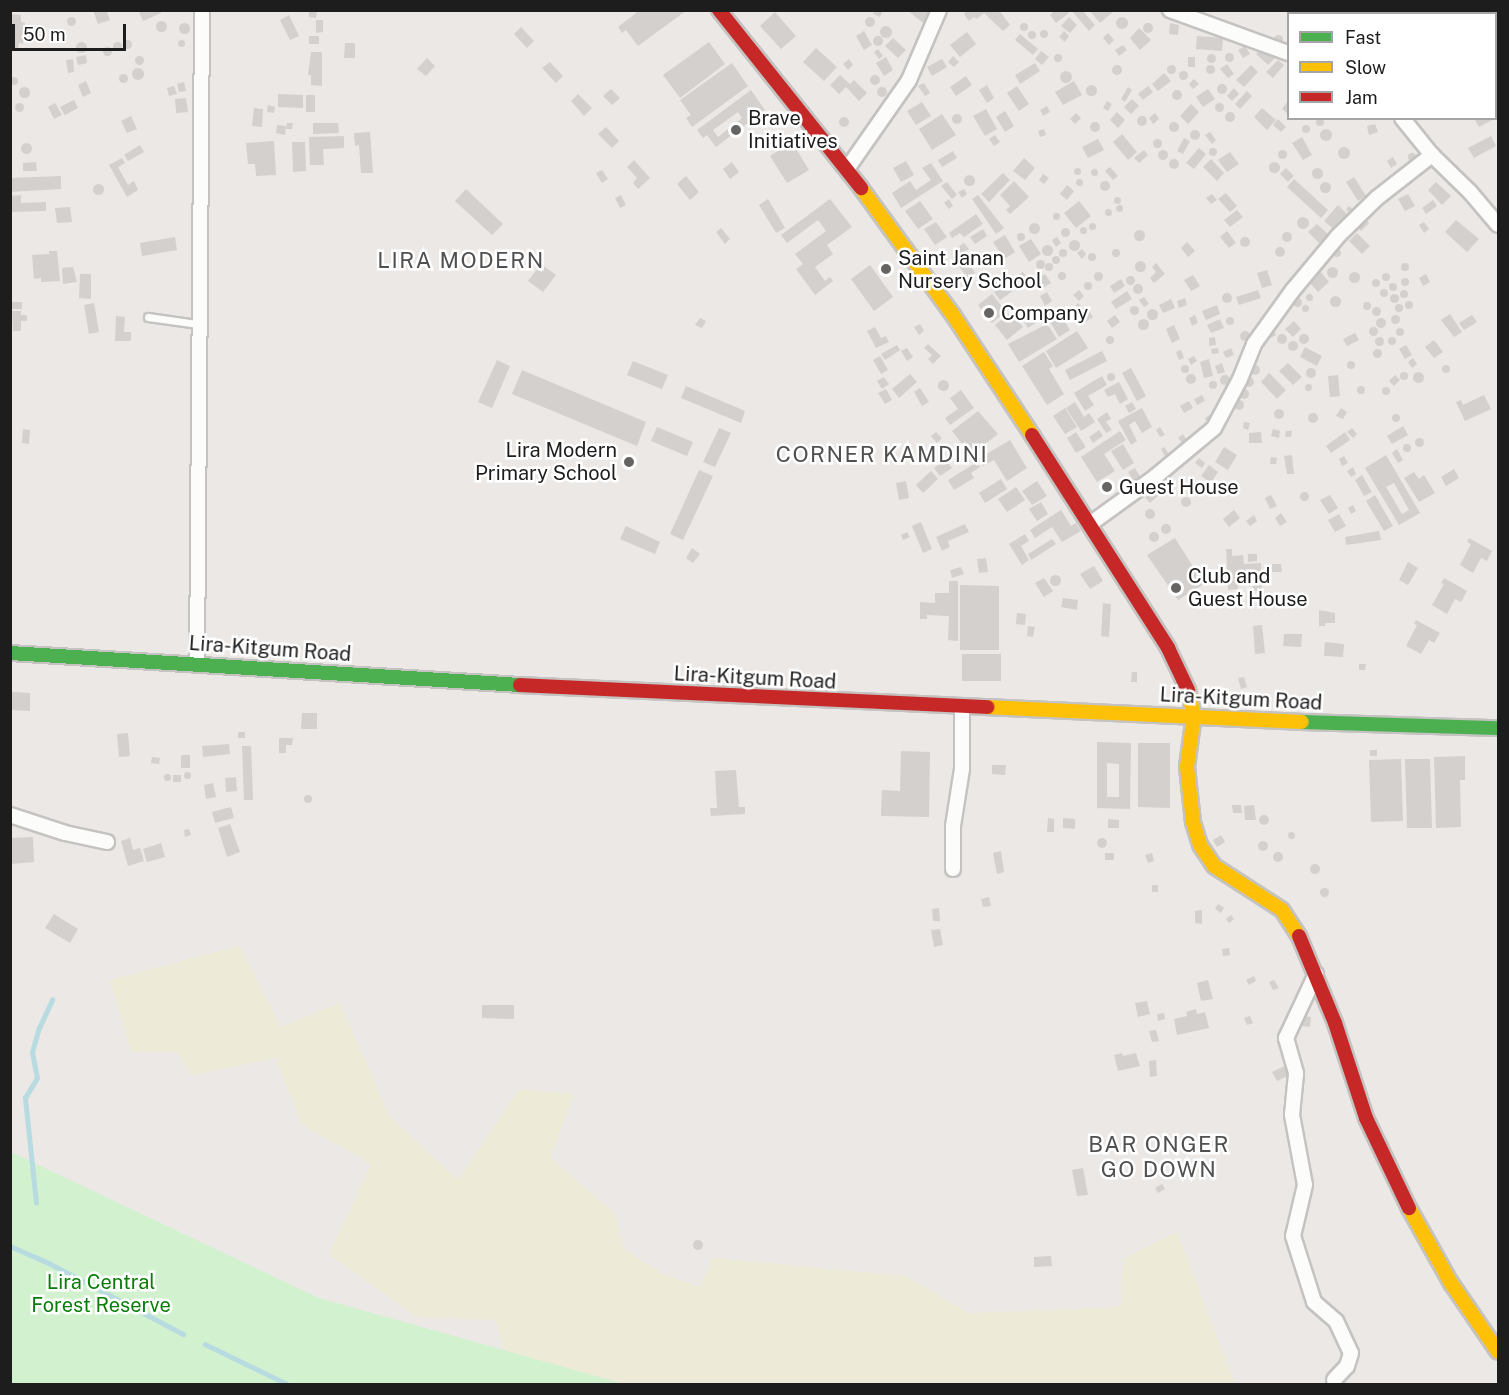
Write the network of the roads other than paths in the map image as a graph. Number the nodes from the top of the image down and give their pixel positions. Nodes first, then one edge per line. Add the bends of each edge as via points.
1 (202, 10) edge
2 (719, 10) edge
3 (939, 10) edge
4 (1170, 10) edge
5 (1287, 53) edge
6 (1404, 120) edge
7 (1432, 156) junction
8 (847, 169) junction
9 (1498, 225) edge
10 (148, 317) dead end
11 (197, 324) junction
12 (1090, 524) junction
13 (10, 653) edge
14 (197, 664) junction
15 (962, 707) junction
16 (1194, 715) junction
17 (1498, 728) edge
18 (10, 815) edge
19 (107, 842) dead end
20 (954, 869) dead end
21 (1316, 974) junction
22 (1498, 1352) edge
23 (1334, 1380) dead end

1 - 11 street
2 - 8 street
3 - 8 street via 909,80
4 - 5 street
6 - 7 street
7 - 9 street
7 - 12 street via 1355,218 1293,290 1254,344 1214,428
8 - 12 street via 953,315
10 - 11 lane
11 - 14 street
12 - 16 street via 1168,648 1188,689
13 - 14 street, Lira-Kitgum Road
14 - 15 street, Lira-Kitgum Road via 652,693
15 - 16 street, Lira-Kitgum Road
15 - 20 street via 962,769 952,826
16 - 17 street, Lira-Kitgum Road
16 - 21 street via 1187,767 1193,822 1200,845 1214,866 1282,910 1293,924
18 - 19 street via 56,831
21 - 22 street via 1366,1118 1408,1207
21 - 23 street via 1286,1038 1296,1074 1292,1115 1305,1185 1293,1236 1314,1302 1336,1321 1351,1353 1347,1366

